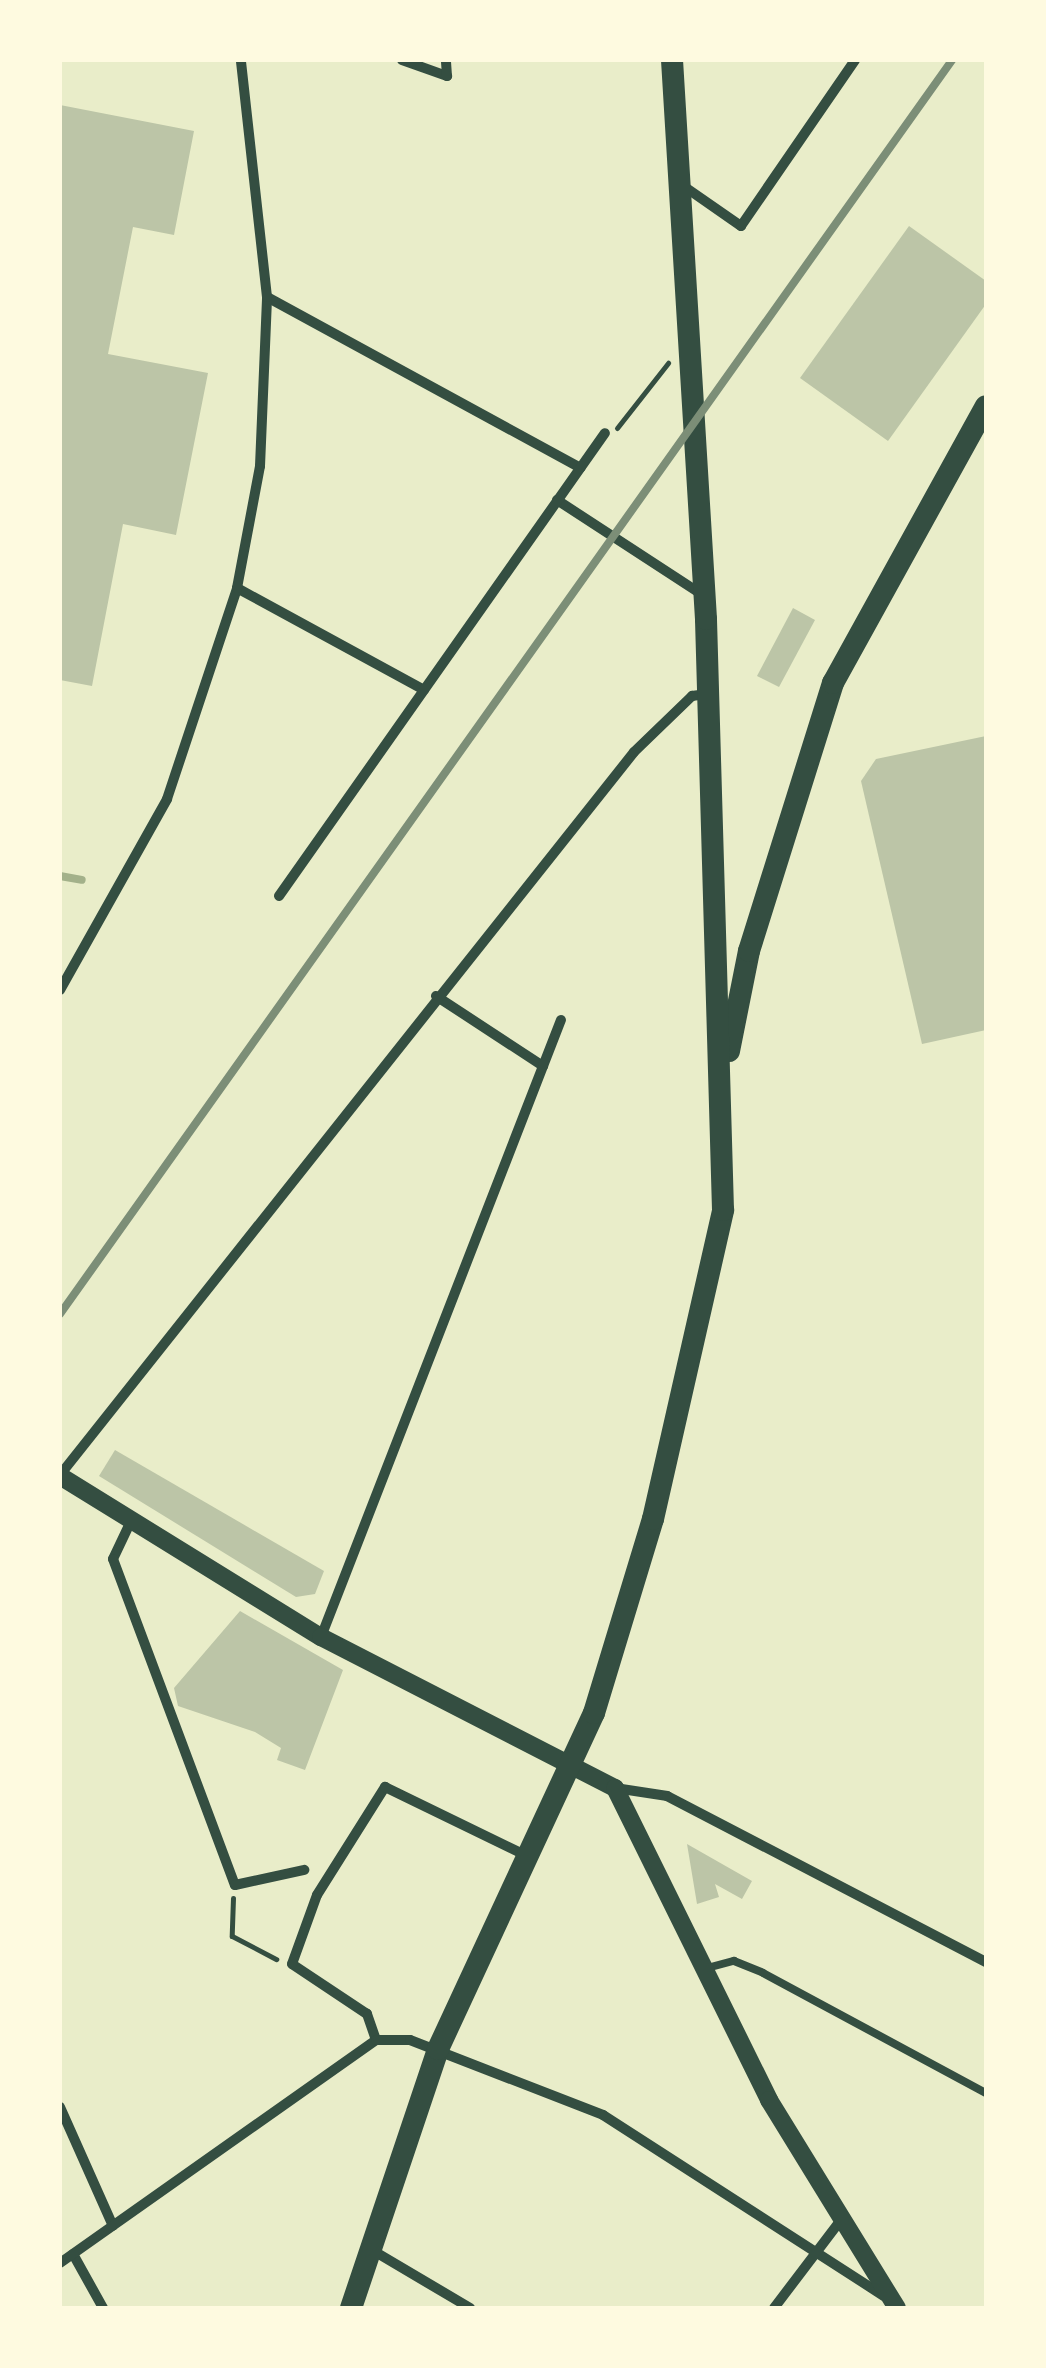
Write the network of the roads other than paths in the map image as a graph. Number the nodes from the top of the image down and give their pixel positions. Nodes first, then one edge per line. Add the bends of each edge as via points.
1 (241, 60) edge
2 (402, 60) edge
3 (446, 60) edge
4 (672, 60) edge
5 (855, 60) edge
6 (680, 184) junction
7 (267, 297) junction
8 (986, 406) edge
9 (605, 432) road end
10 (580, 468) junction
11 (558, 500) junction
12 (237, 588) junction
13 (705, 597) junction
14 (424, 690) junction
15 (708, 694) junction
16 (278, 896) dead end
17 (60, 990) edge
18 (436, 996) junction
19 (561, 1020) dead end
20 (543, 1066) junction
21 (724, 1074) junction
22 (60, 1475) edge
23 (132, 1521) junction
24 (321, 1637) junction
25 (566, 1768) junction
26 (615, 1788) junction
27 (527, 1856) junction
28 (304, 1870) dead end
29 (986, 1962) edge
30 (707, 1968) junction
31 (376, 2040) junction
32 (438, 2050) junction
33 (986, 2093) edge
34 (60, 2107) edge
35 (840, 2221) junction
36 (114, 2226) junction
37 (372, 2250) junction
38 (818, 2252) junction
39 (73, 2254) junction
40 (60, 2264) edge
41 (891, 2302) edge
42 (103, 2308) edge
43 (351, 2308) edge
44 (470, 2308) edge
45 (774, 2308) edge

1 - 7 street
2 - 3 street via 447,76
4 - 6 main road
5 - 6 street via 741,226
6 - 13 main road
7 - 10 street
7 - 12 street via 260,466
8 - 21 main road via 833,684 749,951
9 - 10 street
10 - 11 street
11 - 13 street
11 - 14 street
12 - 14 street
12 - 17 street via 167,800
13 - 15 main road
14 - 16 street
15 - 18 street via 668,720
15 - 21 main road
18 - 20 street
18 - 22 street
19 - 20 street
20 - 24 street
21 - 25 main road via 723,1210 710,1292 616,1650
22 - 23 street
23 - 24 street
23 - 28 street via 113,1559 235,1885
24 - 25 street
25 - 26 street
25 - 27 main road
26 - 29 street via 667,1796
26 - 30 street
27 - 31 street via 385,1788 318,1895 292,1964 367,2014
27 - 32 main road
30 - 33 lane via 734,1961 763,1973
30 - 35 street via 768,2100
31 - 32 street
31 - 36 street
32 - 37 main road
32 - 38 street via 603,2115
34 - 36 street
35 - 38 street
35 - 41 street
36 - 39 street
37 - 43 main road
37 - 44 street
38 - 41 street
38 - 45 street
39 - 40 street
39 - 42 street

